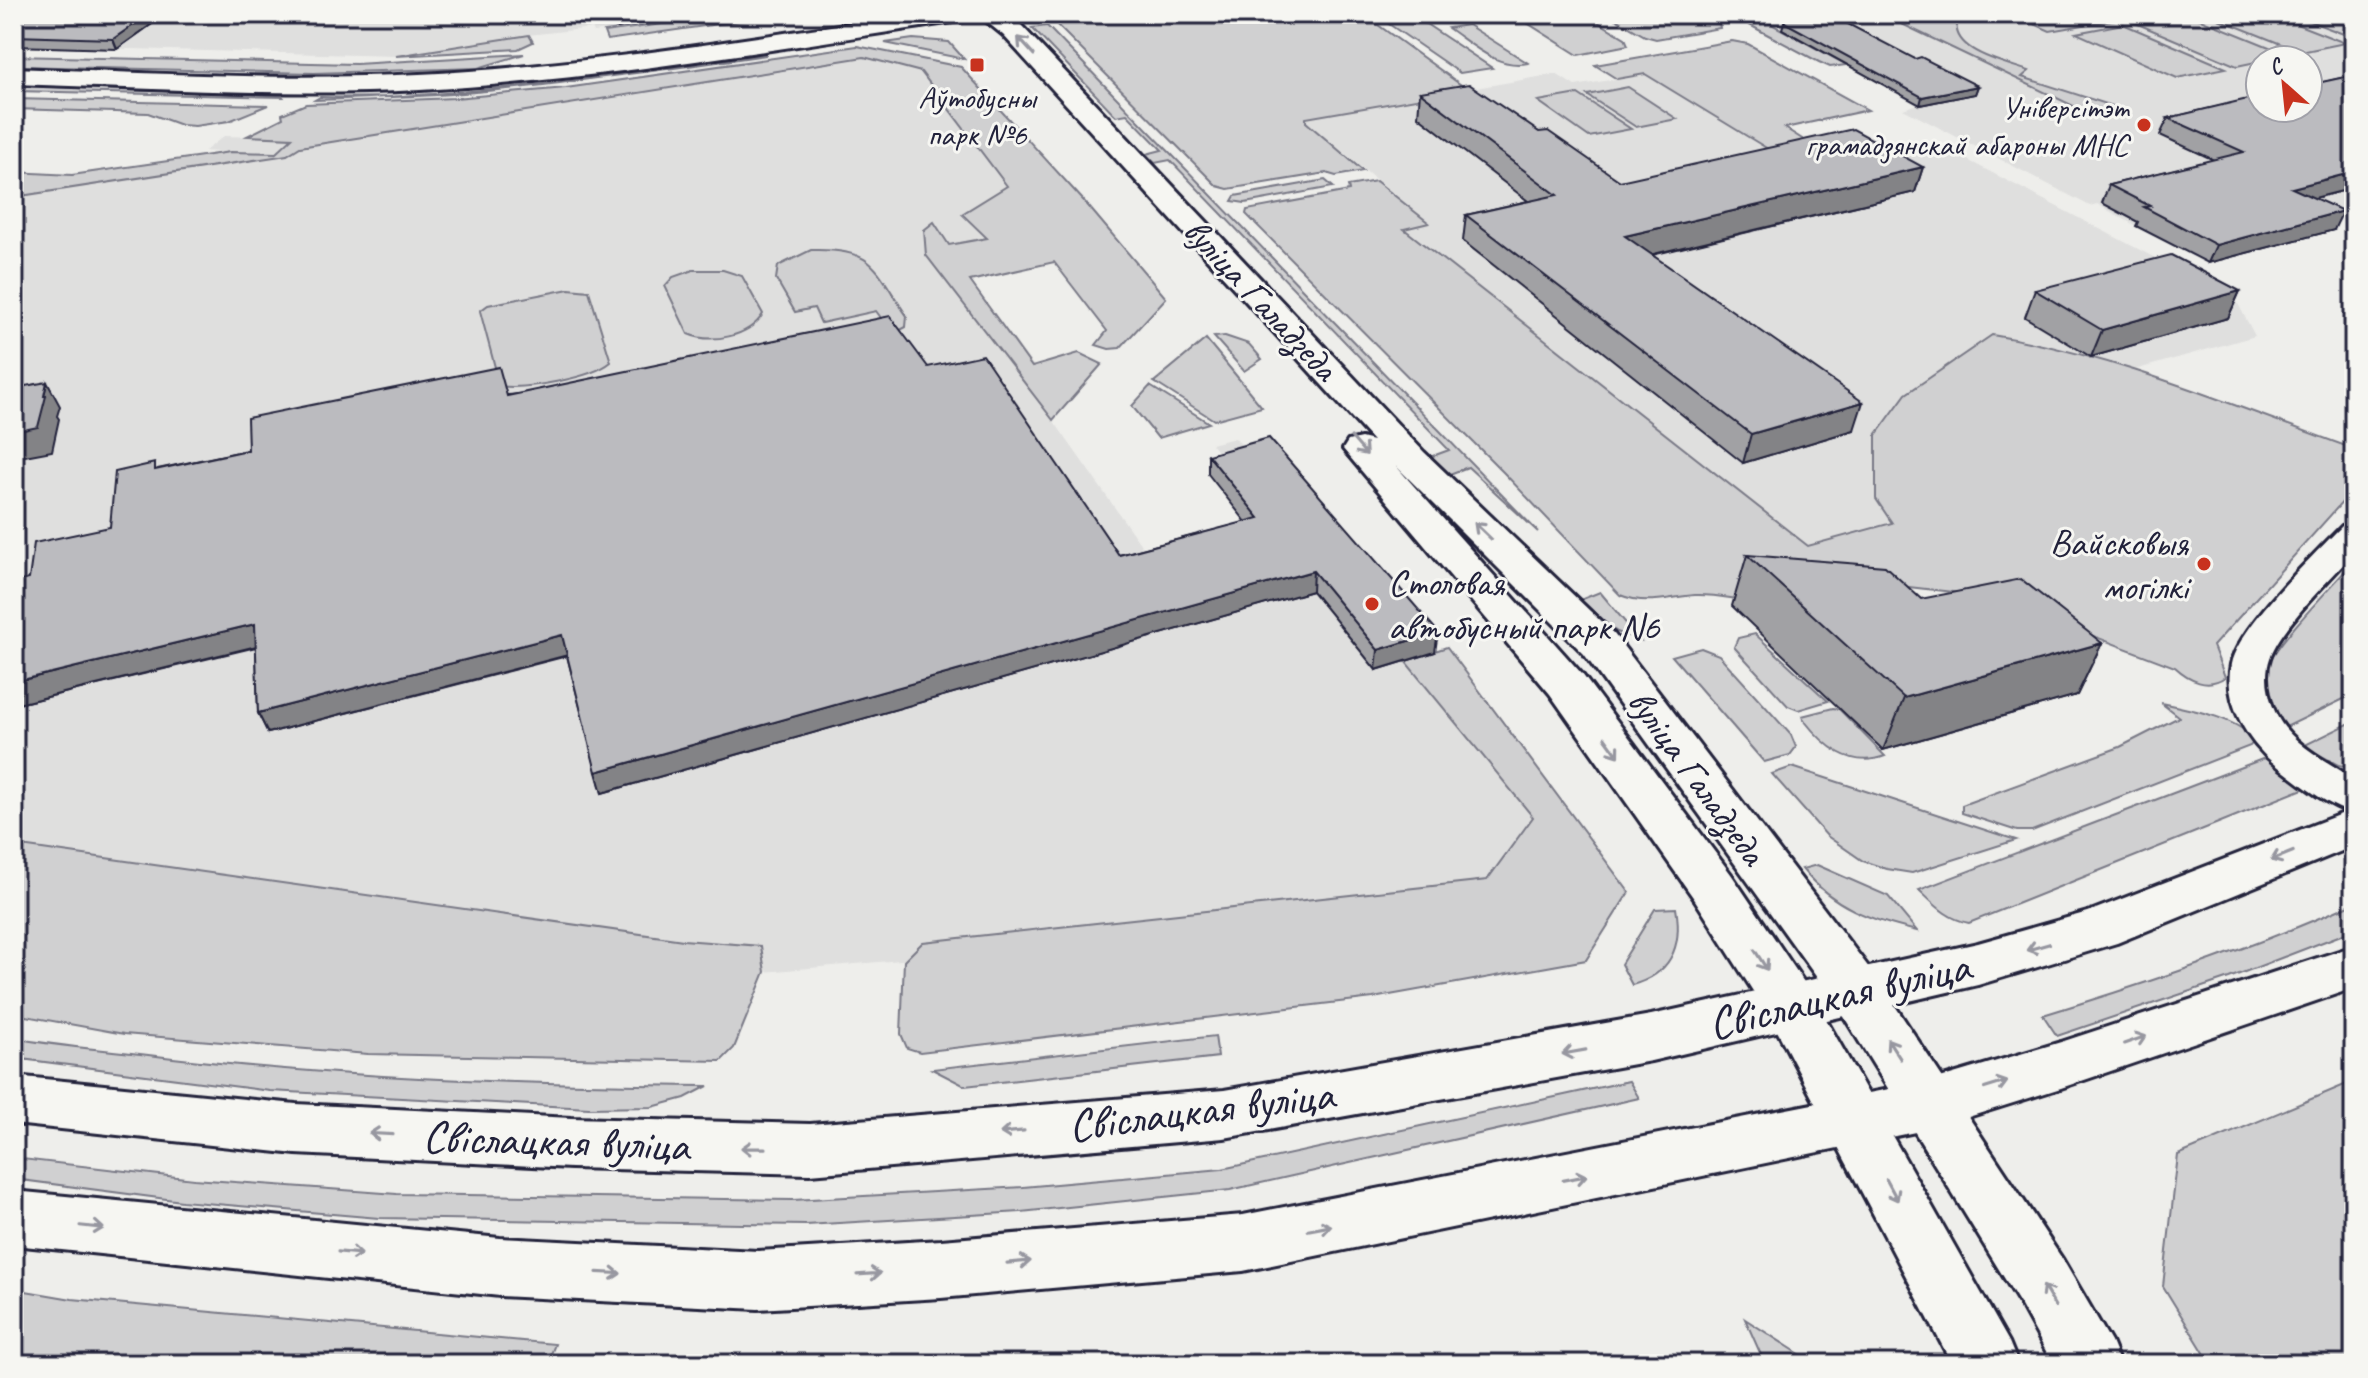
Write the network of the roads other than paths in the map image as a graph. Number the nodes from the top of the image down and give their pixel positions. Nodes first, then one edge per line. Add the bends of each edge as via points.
1 (960, 14) edge
2 (987, 14) edge
3 (14, 76) edge
4 (2354, 533) edge
5 (2354, 799) edge
6 (2354, 827) edge
7 (2354, 967) edge
8 (1857, 992) junction
9 (1791, 1006) junction
10 (14, 1100) edge
11 (1930, 1105) junction
12 (1855, 1121) junction
13 (14, 1218) edge
14 (1986, 1364) edge
15 (2088, 1364) edge

1 - 3 main road via 615,65 419,82
8 -> 2 main road, вуліца Галадзеда via 1599,644 1411,460 1012,30
2 -> 9 main road, вуліца Галадзеда via 988,33 1011,60 1566,684 1713,887
4 - 5 street via 2250,658 2248,683 2254,709 2277,744
6 -> 8 main road, Свіслацкая вуліца via 2099,929
11 -> 7 main road
8 - 9 main road, Свіслацкая вуліца
11 -> 8 main road, вуліца Галадзеда
9 -> 10 main road, Свіслацкая вуліца via 1651,1038 1224,1114 810,1149 296,1129
9 - 12 main road, вуліца Галадзеда
11 - 12 main road
15 -> 11 main road, вуліца Галадзеда
13 -> 12 main road via 500,1267 758,1280 1243,1243
12 -> 14 main road, вуліца Галадзеда

